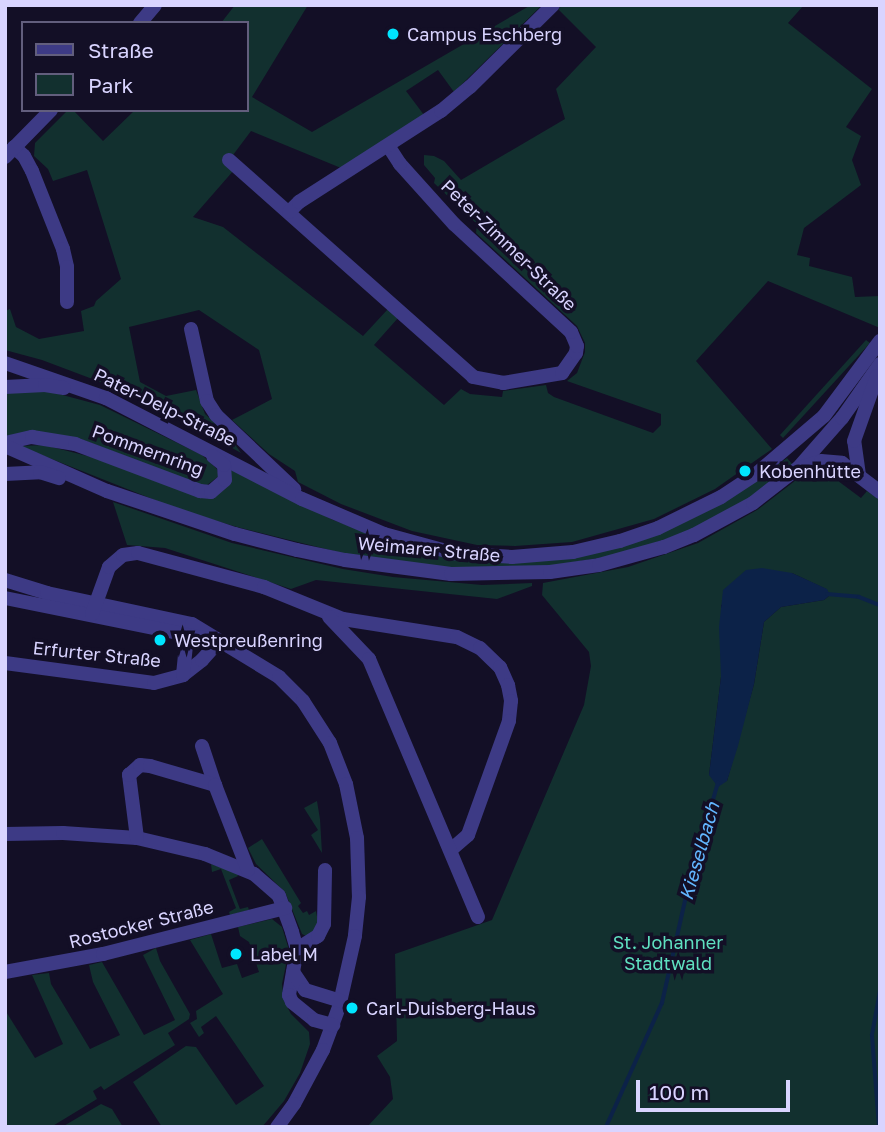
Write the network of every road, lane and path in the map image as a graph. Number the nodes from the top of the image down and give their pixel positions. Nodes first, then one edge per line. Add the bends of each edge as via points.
1 (155, 5) edge
2 (553, 5) edge
3 (141, 21) edge
4 (49, 112) edge
5 (389, 146) junction
6 (10, 152) edge
7 (229, 160) dead end
8 (289, 212) junction
9 (67, 302) dead end
10 (191, 329) dead end
11 (880, 341) edge
12 (5, 363) edge
13 (879, 365) edge
14 (5, 387) edge
15 (106, 398) junction
16 (823, 428) junction
17 (5, 444) edge
18 (199, 444) junction
19 (854, 449) junction
20 (842, 463) junction
21 (799, 468) junction
22 (5, 474) edge
23 (859, 475) junction
24 (107, 491) junction
25 (880, 492) edge
26 (302, 499) junction
27 (5, 580) edge
28 (5, 597) edge
29 (93, 608) junction
30 (326, 614) junction
31 (187, 635) junction
32 (219, 641) junction
33 (5, 663) edge
34 (183, 675) junction
35 (202, 746) dead end
36 (215, 785) junction
37 (5, 834) edge
38 (136, 838) junction
39 (451, 850) junction
40 (248, 870) junction
41 (325, 870) dead end
42 (285, 908) junction
43 (478, 917) dead end
44 (297, 949) junction
45 (5, 972) edge
46 (293, 972) junction
47 (341, 1001) junction
48 (333, 1025) junction
49 (276, 1127) edge

1 - 3 street
2 - 5 street via 470,87
4 - 6 street
5 - 8 street
5 - 8 street, Peter-Zimmer-Straße via 454,224 571,332 576,353 562,373 503,383 473,377
6 - 9 street via 24,156 63,249
7 - 8 street, Peter-Zimmer-Straße
10 - 26 street, Pater-Delp-Straße via 207,401 216,415
11 - 16 street, Pater-Delp-Straße
12 - 15 street, Pater-Delp-Straße
13 - 16 street, Weimarer Straße
13 - 19 street
14 - 15 street, Pommernring via 45,385
15 - 18 street, Pater-Delp-Straße
16 - 19 street
16 - 20 street
16 - 21 street, Weimarer Straße
16 - 26 street, Pater-Delp-Straße via 687,515 620,541 550,556 454,553 384,534
17 - 18 street, Pommernring via 32,437 75,444 212,492 225,480 226,470
17 - 24 street, Weimarer Straße
18 - 26 street, Pater-Delp-Straße
19 - 23 street
20 - 21 street via 821,461
20 - 23 street
21 - 24 street, Weimarer Straße via 741,509 664,547 599,565 511,575 451,574 345,560 235,534
22 - 24 street via 40,472
23 - 25 street
27 - 29 street
28 - 29 street
29 - 30 street via 115,559 138,553 264,587
29 - 31 street
29 - 32 street via 181,620
30 - 39 street via 369,659
30 - 39 street via 457,637 480,648 500,667 510,693 509,721 468,835
31 - 32 street
31 - 34 street, Erfurter Straße
32 - 34 street, Erfurter Straße
32 - 47 street via 262,664 303,701 325,732 346,784 357,838 359,897
33 - 34 street, Erfurter Straße via 154,683
35 - 36 street
36 - 38 street via 150,766 132,769
36 - 40 street
37 - 38 street
38 - 40 street via 205,854
39 - 43 street
40 - 42 street via 272,887
41 - 44 street via 324,924 317,936
42 - 44 street
42 - 45 street, Rostocker Straße via 103,954
44 - 46 street
46 - 47 street via 305,990
46 - 48 street via 292,1002 314,1020
47 - 48 street
48 - 49 street via 303,1088

